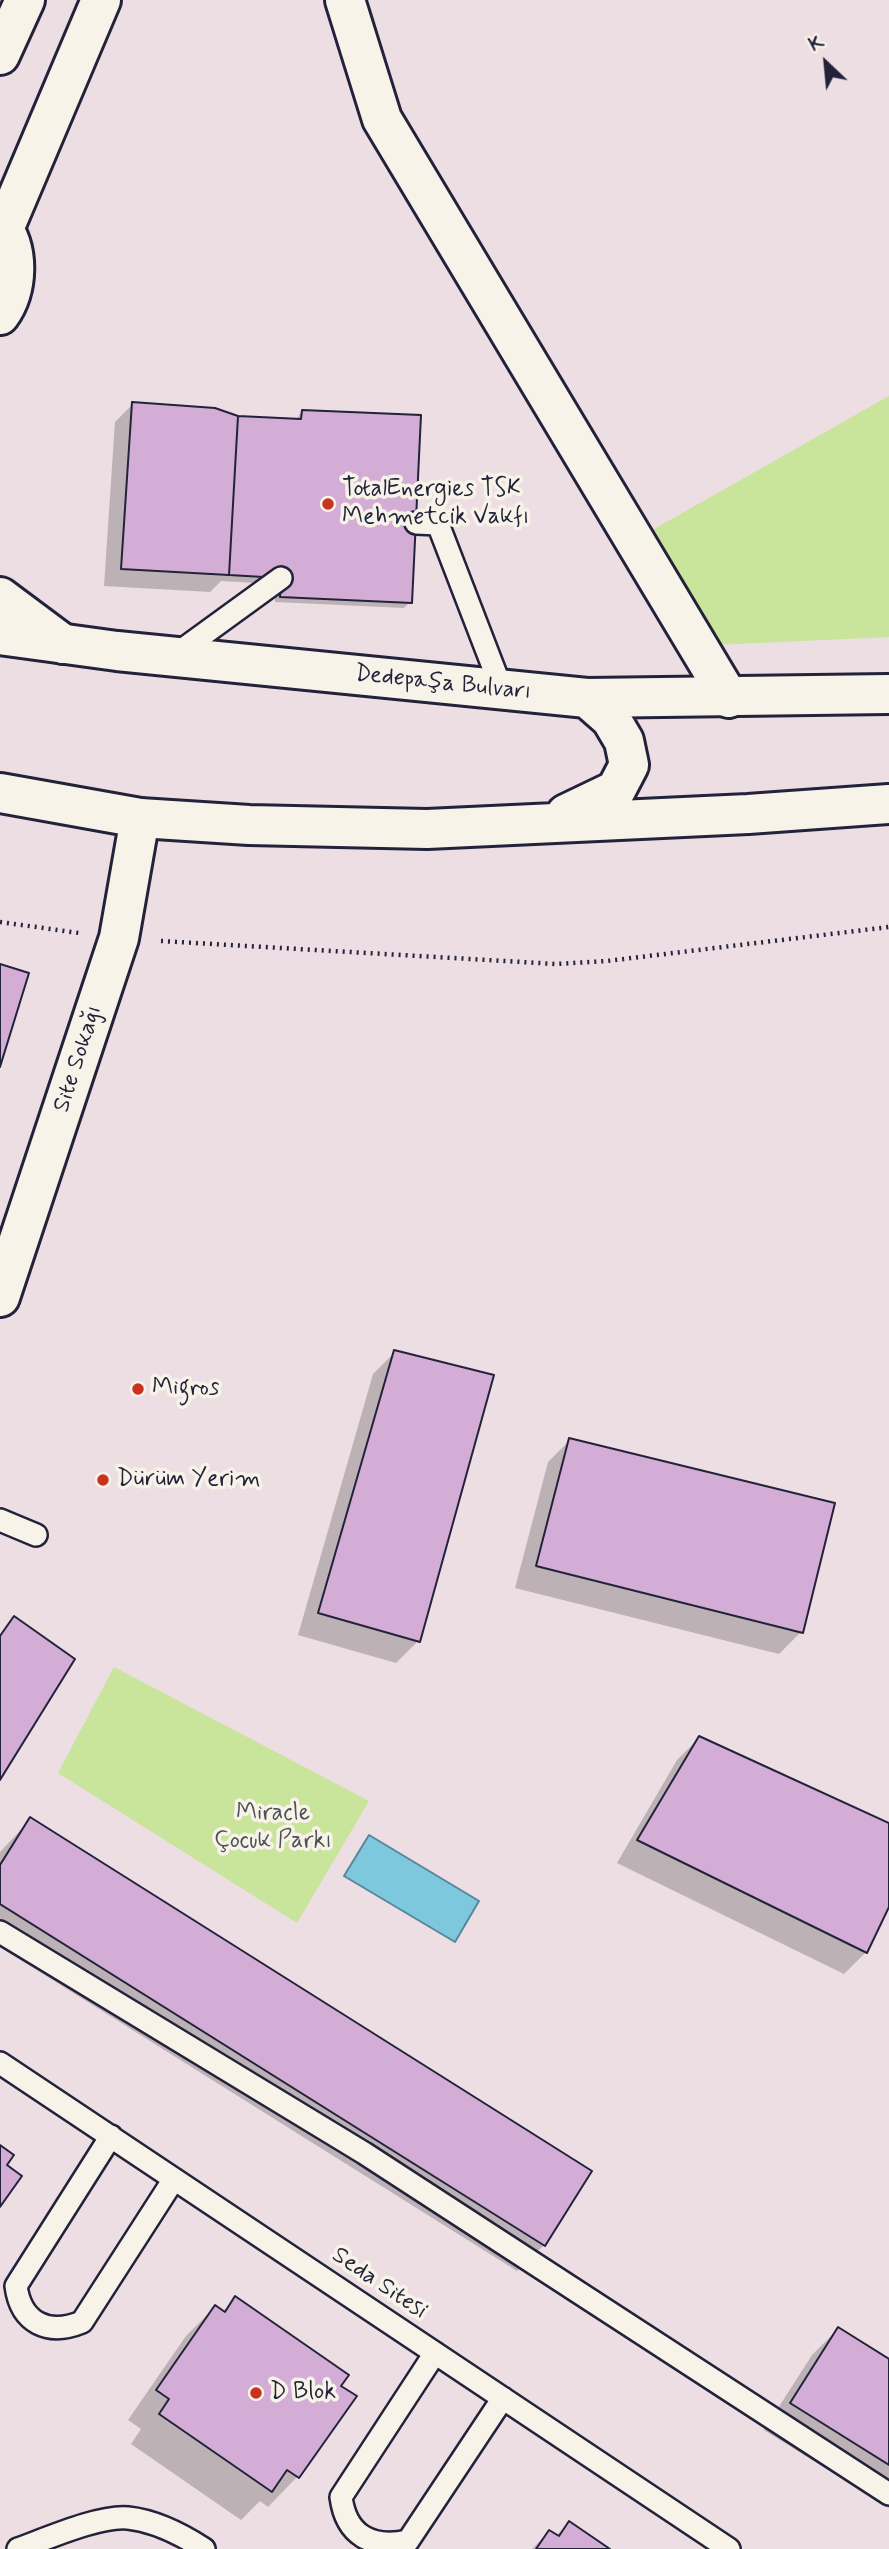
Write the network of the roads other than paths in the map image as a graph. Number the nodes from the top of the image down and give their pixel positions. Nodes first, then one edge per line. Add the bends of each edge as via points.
1 (25, 0) edge
2 (101, 0) edge
3 (345, 0) edge
4 (0, 55) edge
5 (2, 227) edge
6 (0, 315) edge
7 (416, 523) dead end
8 (281, 578) dead end
9 (0, 597) edge
10 (0, 635) edge
11 (63, 644) junction
12 (173, 657) junction
13 (502, 690) junction
14 (889, 694) edge
15 (587, 698) junction
16 (729, 698) junction
17 (0, 793) edge
18 (889, 804) edge
19 (140, 818) junction
20 (550, 822) junction
21 (0, 1297) edge
22 (0, 1520) edge
23 (36, 1535) dead end
24 (0, 1933) edge
25 (0, 2063) edge
26 (111, 2136) junction
27 (174, 2179) junction
28 (435, 2353) junction
29 (503, 2398) junction
30 (889, 2494) edge
31 (18, 2549) edge
32 (204, 2549) edge
33 (729, 2549) edge

1 - 4 main road
2 - 5 main road
3 - 16 main road via 382,119
5 - 6 main road via 13,253 14,280
7 - 13 lane via 439,524
8 - 12 lane
9 - 11 main road
10 - 11 main road, Dedepaşa Bulvarı
11 - 12 main road, Dedepaşa Bulvarı
12 - 13 main road, Dedepaşa Bulvarı
13 - 15 main road, Dedepaşa Bulvarı
14 - 16 main road, Dedepaşa Bulvarı
15 - 16 main road, Dedepaşa Bulvarı
15 - 20 main road via 611,719 624,741 629,765 616,790
17 - 19 main road
18 - 20 main road
19 - 20 main road via 427,829
19 - 21 main road, Site Sokağı via 119,938
22 - 23 lane
24 - 30 lane via 364,2153
25 - 26 lane, Seda Sitesi
26 - 27 lane, Seda Sitesi
26 - 27 lane via 16,2286 23,2311 33,2320 57,2329 82,2322
27 - 28 lane, Seda Sitesi
28 - 29 lane, Seda Sitesi
28 - 29 lane via 341,2497 348,2524 358,2535 382,2545 408,2541
29 - 33 lane, Seda Sitesi
31 - 32 lane via 82,2525 127,2518 178,2532

